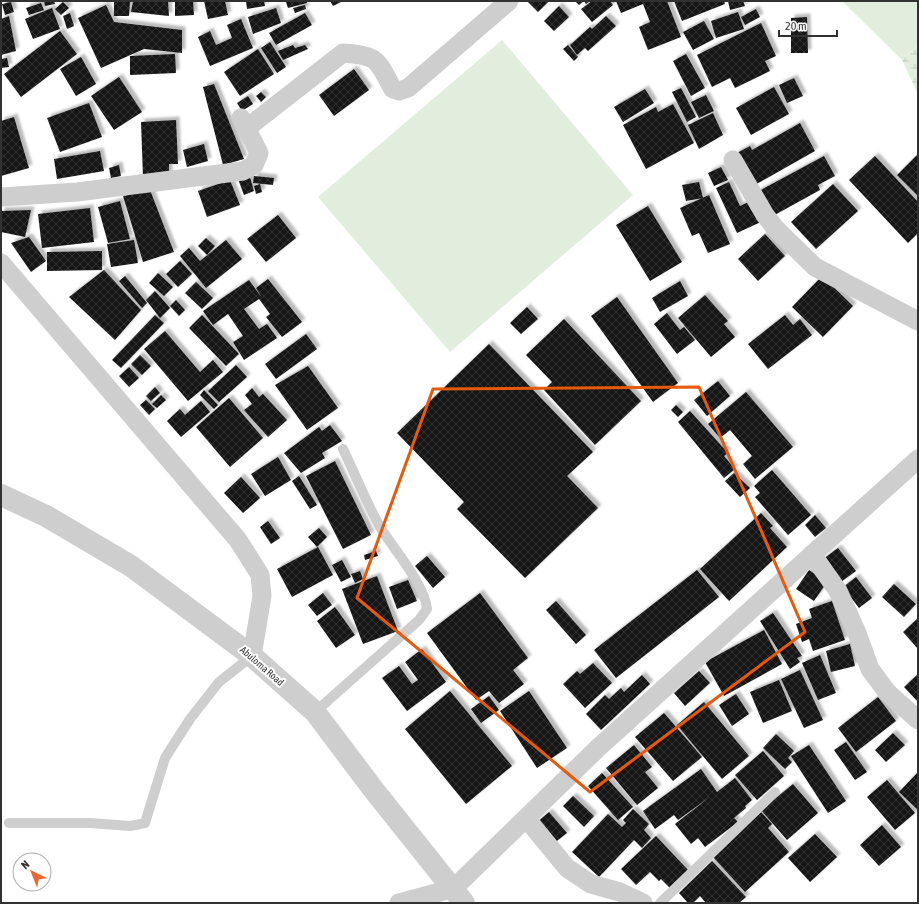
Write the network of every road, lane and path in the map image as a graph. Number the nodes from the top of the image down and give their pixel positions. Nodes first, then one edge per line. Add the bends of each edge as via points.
1 (509, 1) edge
2 (733, 160) dead end
3 (1, 197) edge
4 (1, 263) edge
5 (918, 321) edge
6 (343, 449) dead end
7 (918, 459) edge
8 (1, 495) edge
9 (812, 554) junction
10 (252, 656) junction
11 (315, 712) junction
12 (918, 720) edge
13 (775, 792) dead end
14 (526, 818) junction
15 (9, 823) dead end
16 (456, 894) edge
17 (399, 903) edge
18 (643, 903) edge
19 (660, 903) edge

1 - 3 street via 408,88 393,89 377,61 366,55 343,53 247,128 240,118 259,153 254,165 243,171 77,192
2 - 5 street via 765,215 815,267
4 - 10 street via 238,540 260,575 262,596
6 - 11 lane via 380,526 427,601 427,609 419,620
7 - 9 street
8 - 10 street, Abuloma Road via 46,516 131,566
9 - 12 street via 838,591 870,669 888,692
9 - 14 street via 599,747
10 - 11 street, Abuloma Road
10 - 15 lane via 219,682 190,719 165,758 144,823 130,826 90,823
11 - 16 street, Abuloma Road
13 - 19 lane
14 - 16 street
14 - 18 street via 567,868 591,884 620,892
16 - 17 street

